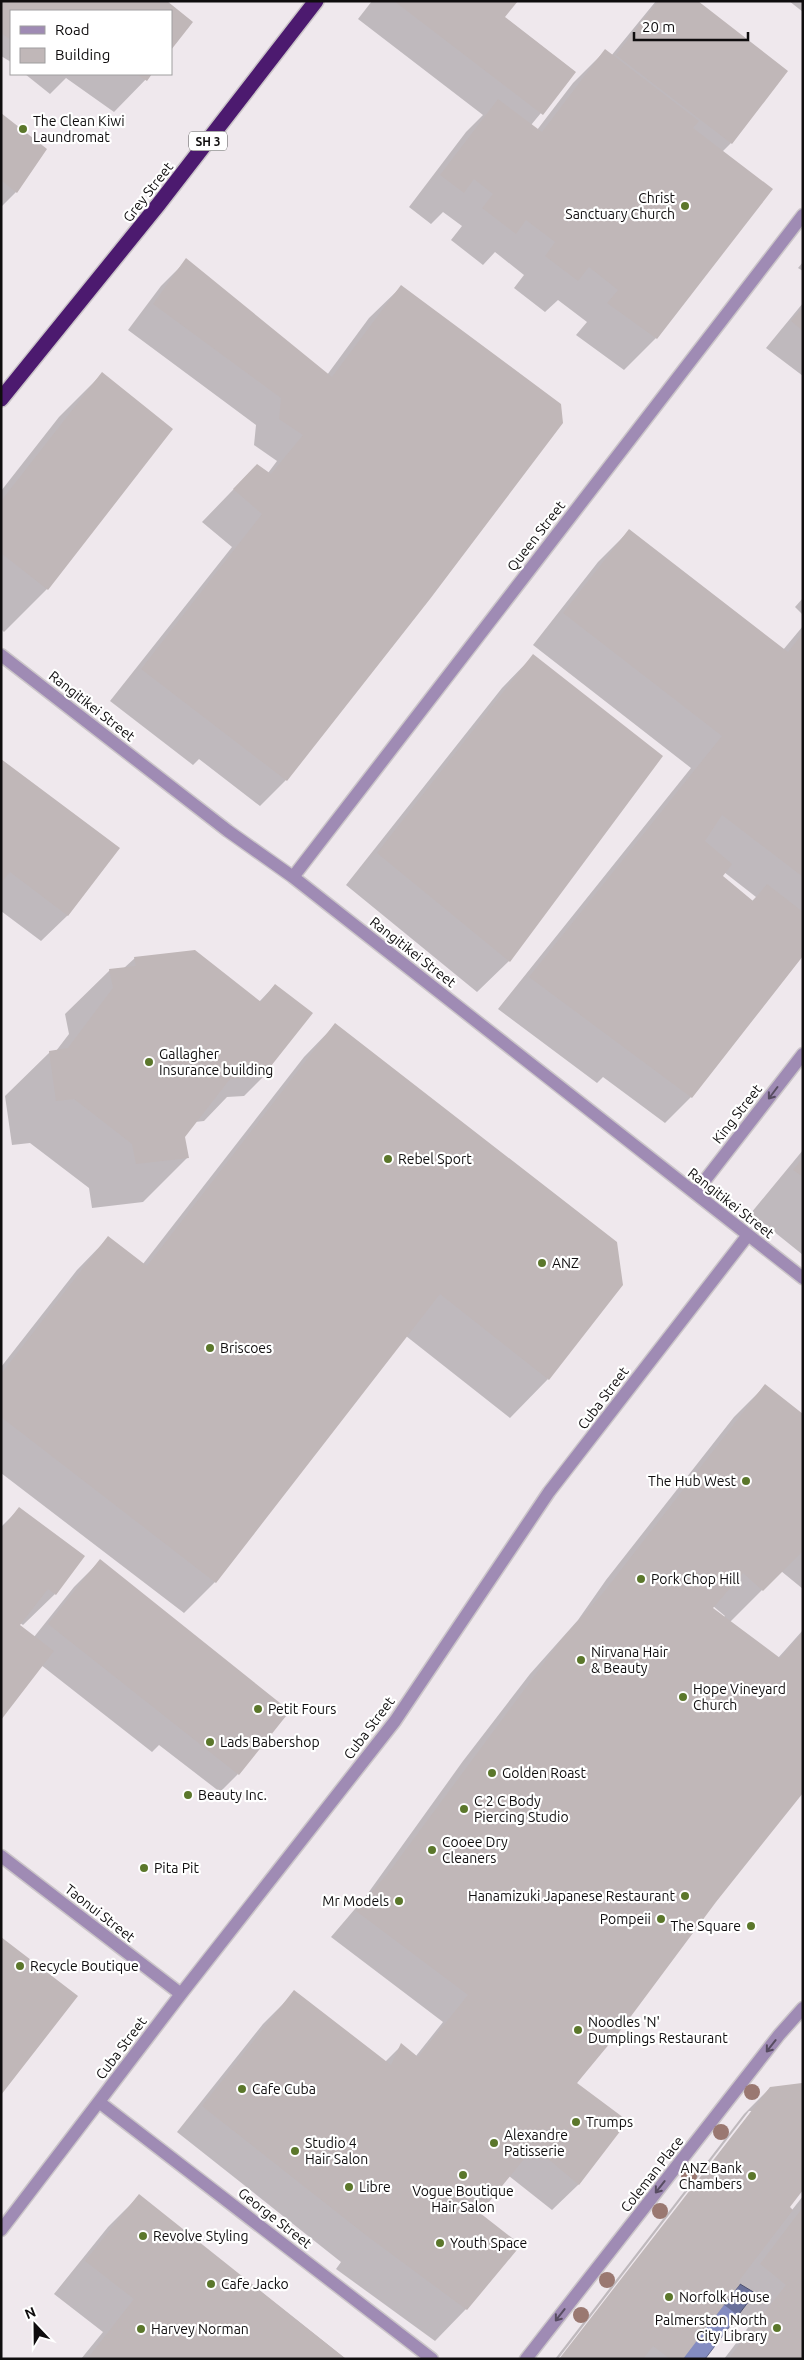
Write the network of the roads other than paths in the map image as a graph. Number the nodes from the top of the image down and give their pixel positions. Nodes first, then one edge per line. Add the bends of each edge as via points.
1 (316, 1) edge
2 (803, 215) edge
3 (1, 399) edge
4 (1, 655) edge
5 (293, 877) junction
6 (803, 1054) edge
7 (695, 1193) junction
8 (748, 1235) junction
9 (803, 1278) edge
10 (1, 1856) edge
11 (181, 1994) junction
12 (803, 2008) edge
13 (99, 2102) junction
14 (1, 2230) edge
15 (432, 2359) edge
16 (526, 2359) edge

1 - 3 highway, Grey Street / SH 3 via 158,205
2 - 5 street, Queen Street
4 - 5 street, Rangitikei Street
5 - 7 street, Rangitikei Street
6 -> 7 street, King Street
7 - 8 street, Rangitikei Street
8 - 9 street, Rangitikei Street
8 - 11 street, Cuba Street via 549,1492 395,1720
10 - 11 street, Taonui Street
11 - 13 street, Cuba Street
12 -> 16 street, Coleman Place
13 - 14 street, Cuba Street
13 - 15 street, George Street

